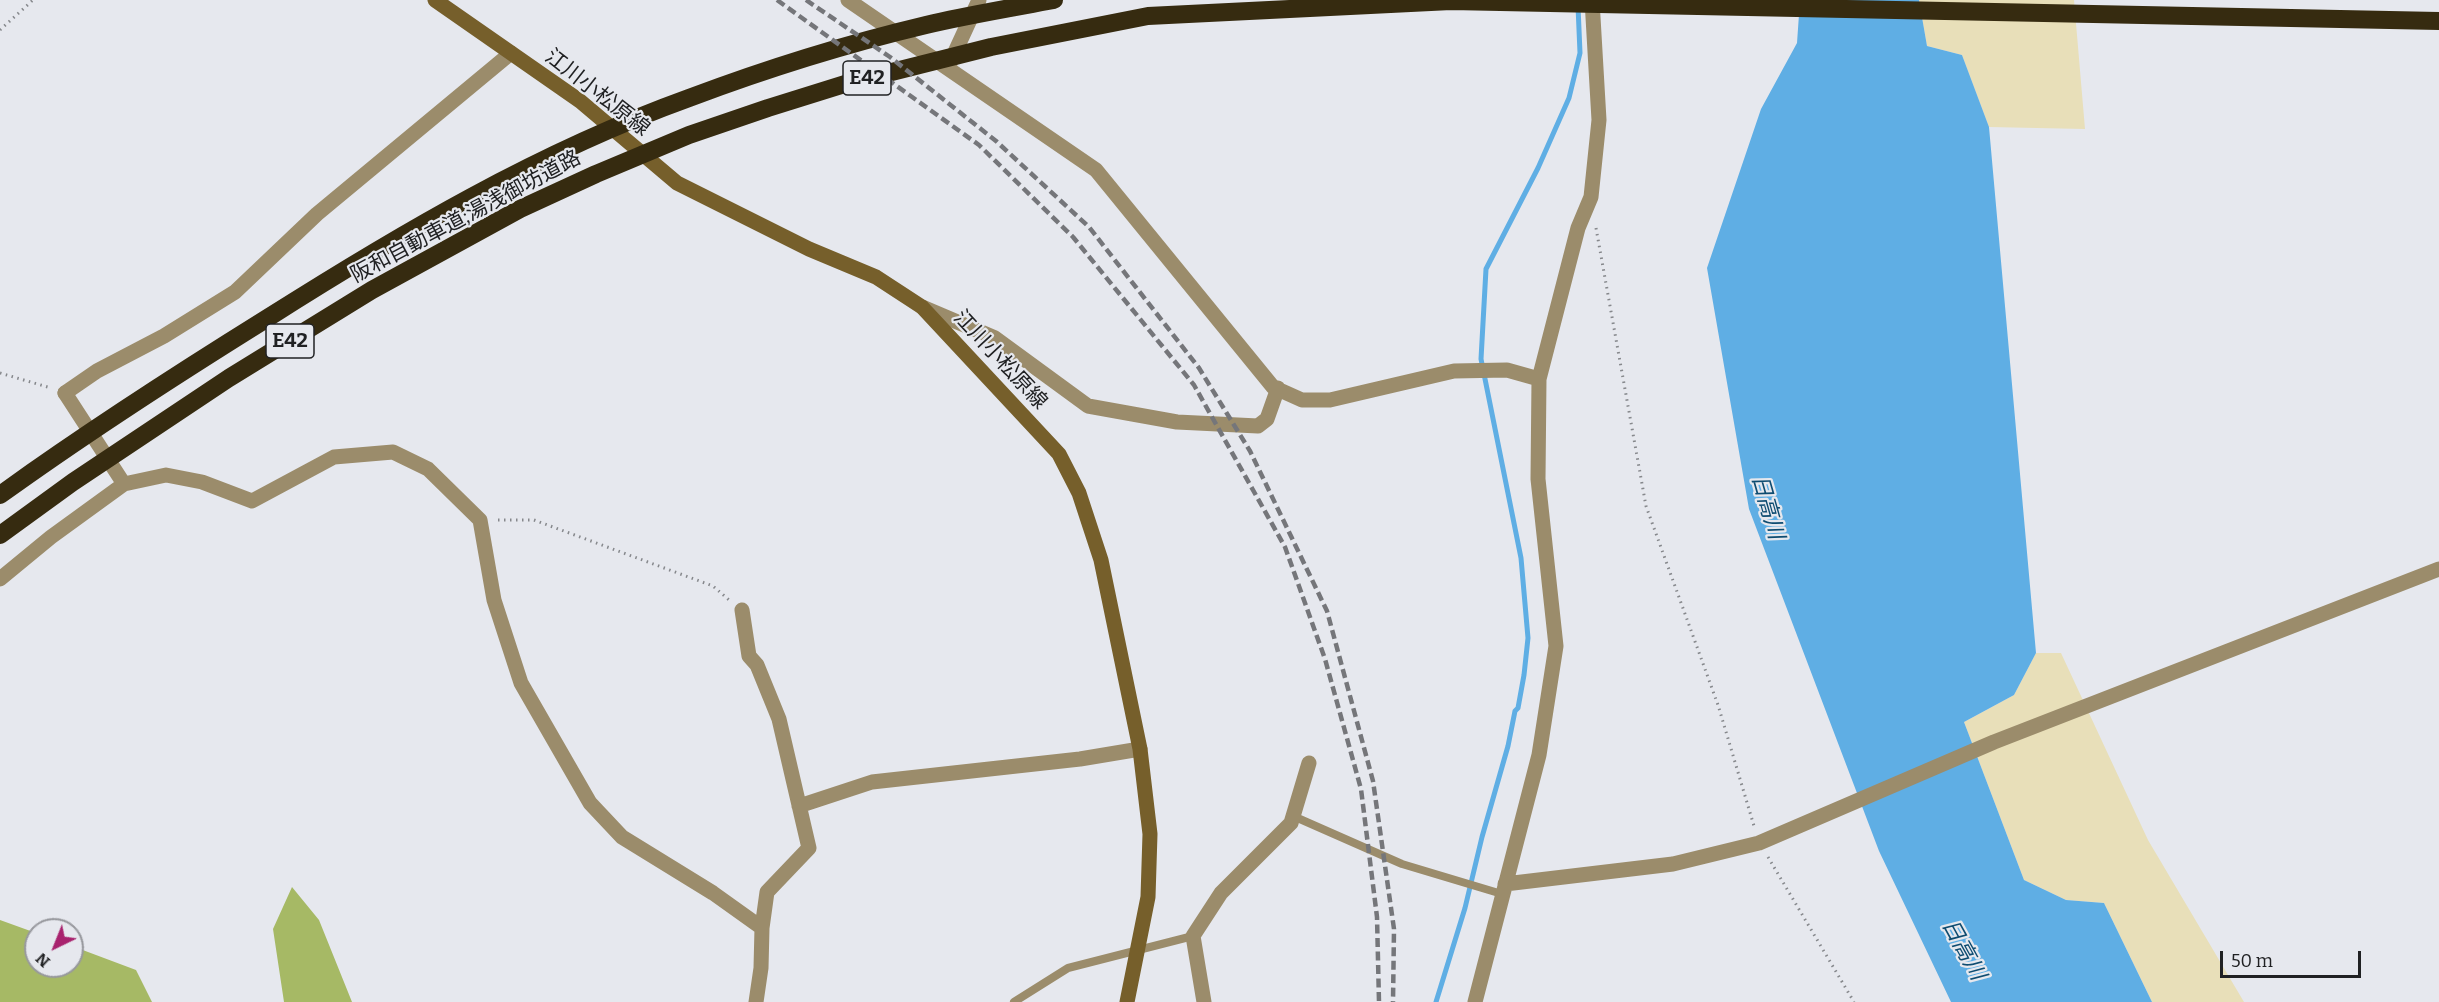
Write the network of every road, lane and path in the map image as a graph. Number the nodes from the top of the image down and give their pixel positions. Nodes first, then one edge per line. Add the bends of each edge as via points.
1 (33, 0) edge
2 (435, 0) edge
3 (848, 0) edge
4 (979, 0) edge
5 (1054, 0) edge
6 (1592, 0) edge
7 (1451, 1) edge
8 (2439, 21) edge
9 (0, 30) edge
10 (511, 53) junction
11 (948, 69) junction
12 (1591, 197) junction
13 (922, 307) junction
14 (0, 373) edge
15 (1539, 379) junction
16 (1278, 388) junction
17 (64, 393) junction
18 (124, 484) junction
19 (0, 495) edge
20 (480, 520) junction
21 (0, 535) edge
22 (2439, 569) edge
23 (0, 579) edge
24 (742, 610) joint
25 (1140, 749) junction
26 (1309, 763) dead end
27 (799, 806) junction
28 (1293, 816) junction
29 (1759, 843) junction
30 (1503, 889) junction
31 (762, 928) junction
32 (1193, 936) junction
33 (1138, 950) junction
34 (756, 1002) edge
35 (1014, 1002) edge
36 (1128, 1002) edge
37 (1204, 1002) edge
38 (1475, 1002) edge
39 (1854, 1002) edge

1 - 9 path
2 - 10 main road, 江川小松原線
3 - 11 street
4 - 11 street
5 - 19 highway, 阪和自動車道;湯浅御坊道路 / E42 via 927,25 825,53 688,98 587,139 453,206 380,248 224,345
6 - 12 street via 1599,120
7 - 8 highway, 阪和自動車道;湯浅御坊道路 / E42
7 - 21 highway, 阪和自動車道;湯浅御坊道路 / E42 via 1148,16 991,47 848,83 689,135 520,209 372,290 229,378
10 - 13 main road, 江川小松原線 via 580,101 676,183 809,249 876,277
10 - 17 street via 317,214 235,292
11 - 16 street via 1096,170 1273,387
12 - 15 street via 1578,228
12 - 29 path via 1646,506 1718,705
13 - 16 street via 995,338 1088,406 1177,422 1258,426 1267,419
13 - 25 main road, 江川小松原線 via 1059,454 1079,493 1101,560
14 - 17 path
15 - 16 street via 1507,370 1454,371 1330,400 1302,400
15 - 30 street via 1538,479 1556,646 1539,755
17 - 18 street
18 - 20 street via 166,475 202,482 252,501 334,457 393,452 428,469
18 - 23 street
20 - 24 path via 534,520 713,586
20 - 31 street via 494,600 521,683 590,803 621,837
22 - 29 street via 1994,742
24 - 27 street via 749,656 779,719
25 - 27 street via 872,782
25 - 33 main road, 江川小松原線 via 1150,834 1148,897
26 - 28 street
27 - 31 street via 809,848 766,892
28 - 30 lane via 1402,864
28 - 32 street via 1291,823 1221,893
29 - 30 street via 1673,864
29 - 39 path
30 - 38 street
31 - 34 street via 762,968
32 - 33 lane
32 - 37 street
33 - 35 lane via 1068,968
33 - 36 main road, 江川小松原線

